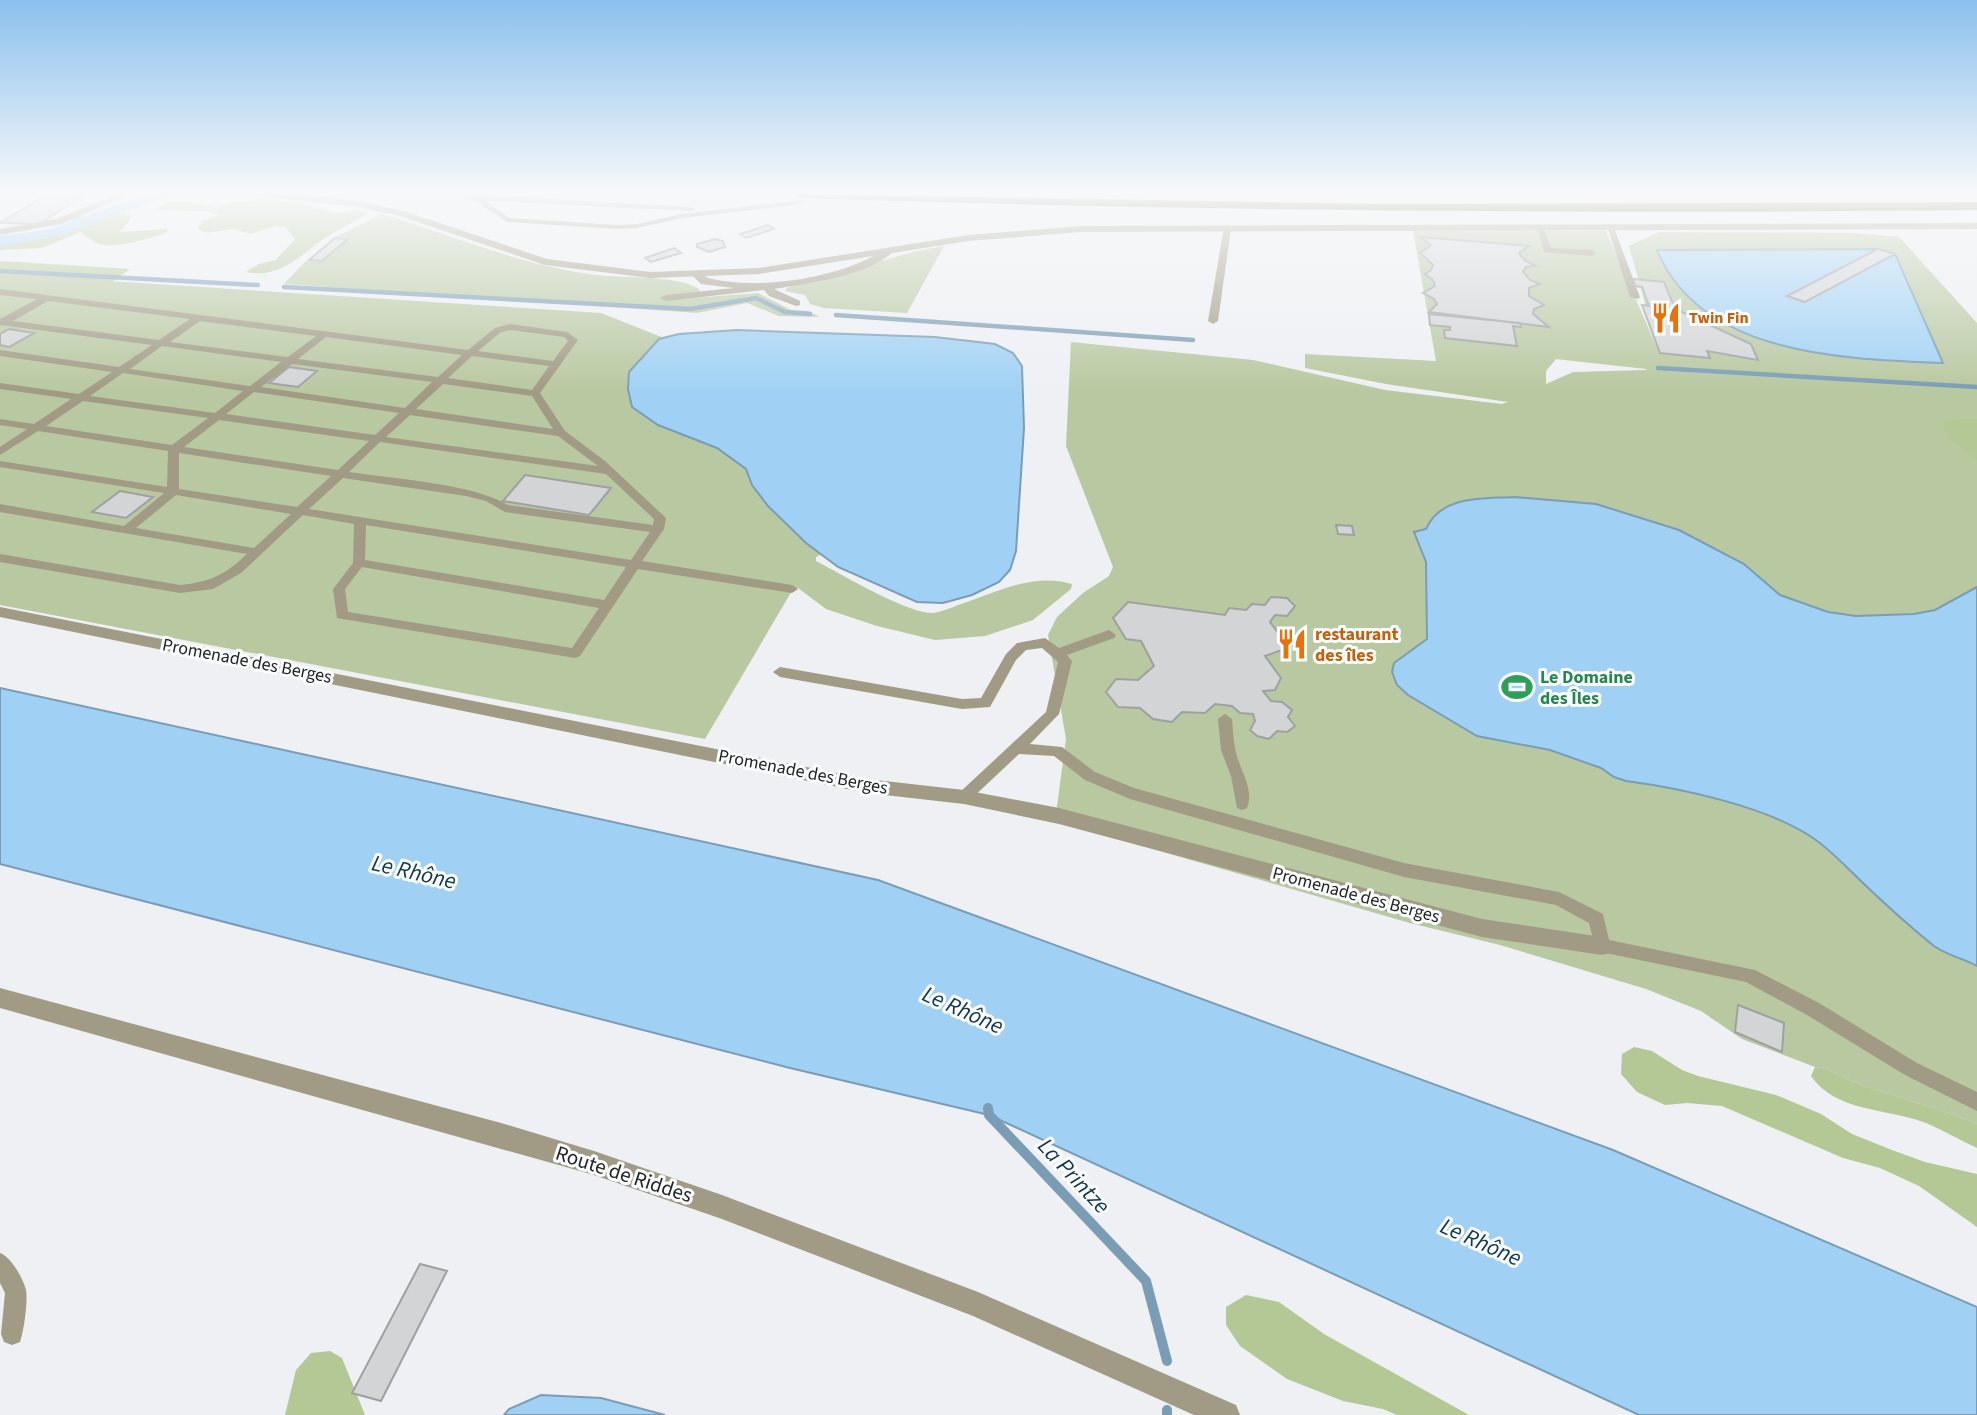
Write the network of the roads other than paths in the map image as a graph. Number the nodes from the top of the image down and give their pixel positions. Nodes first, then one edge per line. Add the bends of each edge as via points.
1 (538, 260) edge
2 (831, 260) edge
3 (877, 260) edge
4 (1222, 260) edge
5 (1621, 260) edge
6 (698, 275) junction
7 (767, 287) junction
8 (0, 292) edge
9 (1635, 297) dead end
10 (46, 298) junction
11 (666, 298) dead end
12 (796, 303) dead end
13 (198, 318) junction
14 (1213, 321) dead end
15 (1, 323) edge
16 (324, 334) junction
17 (160, 343) junction
18 (470, 353) junction
19 (0, 354) edge
20 (290, 360) junction
21 (556, 364) junction
22 (120, 370) junction
23 (443, 380) junction
24 (0, 386) edge
25 (252, 389) junction
26 (535, 393) junction
27 (80, 397) junction
28 (409, 412) junction
29 (216, 417) junction
30 (0, 422) edge
31 (36, 428) junction
32 (561, 433) junction
33 (378, 440) junction
34 (174, 449) junction
35 (0, 452) edge
36 (0, 464) edge
37 (609, 471) junction
38 (341, 474) junction
39 (173, 492) junction
40 (0, 508) edge
41 (301, 512) junction
42 (360, 521) junction
43 (658, 529) junction
44 (126, 530) junction
45 (256, 552) junction
46 (0, 558) edge
47 (359, 563) junction
48 (634, 564) junction
49 (792, 589) dead end
50 (607, 605) junction
51 (0, 612) edge
52 (1109, 635) dead end
53 (1057, 654) junction
54 (780, 672) dead end
55 (1225, 719) dead end
56 (1016, 748) junction
57 (964, 797) junction
58 (1242, 804) dead end
59 (1602, 946) junction
60 (0, 998) edge
61 (1977, 1102) edge
62 (0, 1263) edge
63 (12, 1334) dead end
64 (1226, 1415) edge

1 - 6 street via 616,273
2 - 6 street
3 - 7 street
4 - 14 lane
5 - 9 lane
6 - 7 street via 705,282
7 - 11 street
7 - 12 street
8 - 10 lane
10 - 13 lane
10 - 15 lane
13 - 16 lane
13 - 17 lane
15 - 17 lane
16 - 18 lane
16 - 20 lane
17 - 20 lane
17 - 22 lane
18 - 21 lane
18 - 21 lane via 498,330 510,327 567,335 573,340
18 - 23 lane
19 - 22 lane
20 - 23 lane
20 - 25 lane
21 - 26 lane
22 - 25 lane
22 - 27 lane
23 - 26 lane
23 - 28 lane
24 - 27 lane
25 - 28 lane
25 - 29 lane
26 - 32 lane
27 - 29 lane
27 - 31 lane
28 - 32 lane
28 - 33 lane
29 - 33 lane
29 - 34 lane
30 - 31 lane
31 - 34 lane
31 - 35 lane
32 - 37 lane
33 - 37 lane
33 - 38 lane
34 - 38 lane
34 - 39 lane
36 - 39 lane
37 - 43 lane via 660,518
38 - 41 lane
38 - 43 lane via 466,492 505,508
39 - 41 lane
39 - 44 lane
40 - 44 lane
41 - 42 lane
41 - 45 lane
42 - 47 lane
42 - 48 lane
43 - 48 lane
44 - 45 lane
45 - 46 lane via 209,586 180,589
47 - 50 lane
47 - 50 lane via 339,589 342,615 575,653
48 - 49 lane
48 - 50 lane
51 - 57 street, Promenade des Berges via 867,786
52 - 53 lane
53 - 54 lane via 1045,643 1021,646 985,703 962,704
53 - 56 lane via 1065,661 1052,714
55 - 58 lane
56 - 57 lane
56 - 59 lane via 1057,751 1090,776 1129,793 1404,870 1559,899 1597,919
57 - 59 street, Promenade des Berges via 1059,816 1482,928
59 - 61 lane via 1749,975
60 - 64 street, Route de Riddes via 594,1163 966,1300
62 - 63 lane via 16,1292

